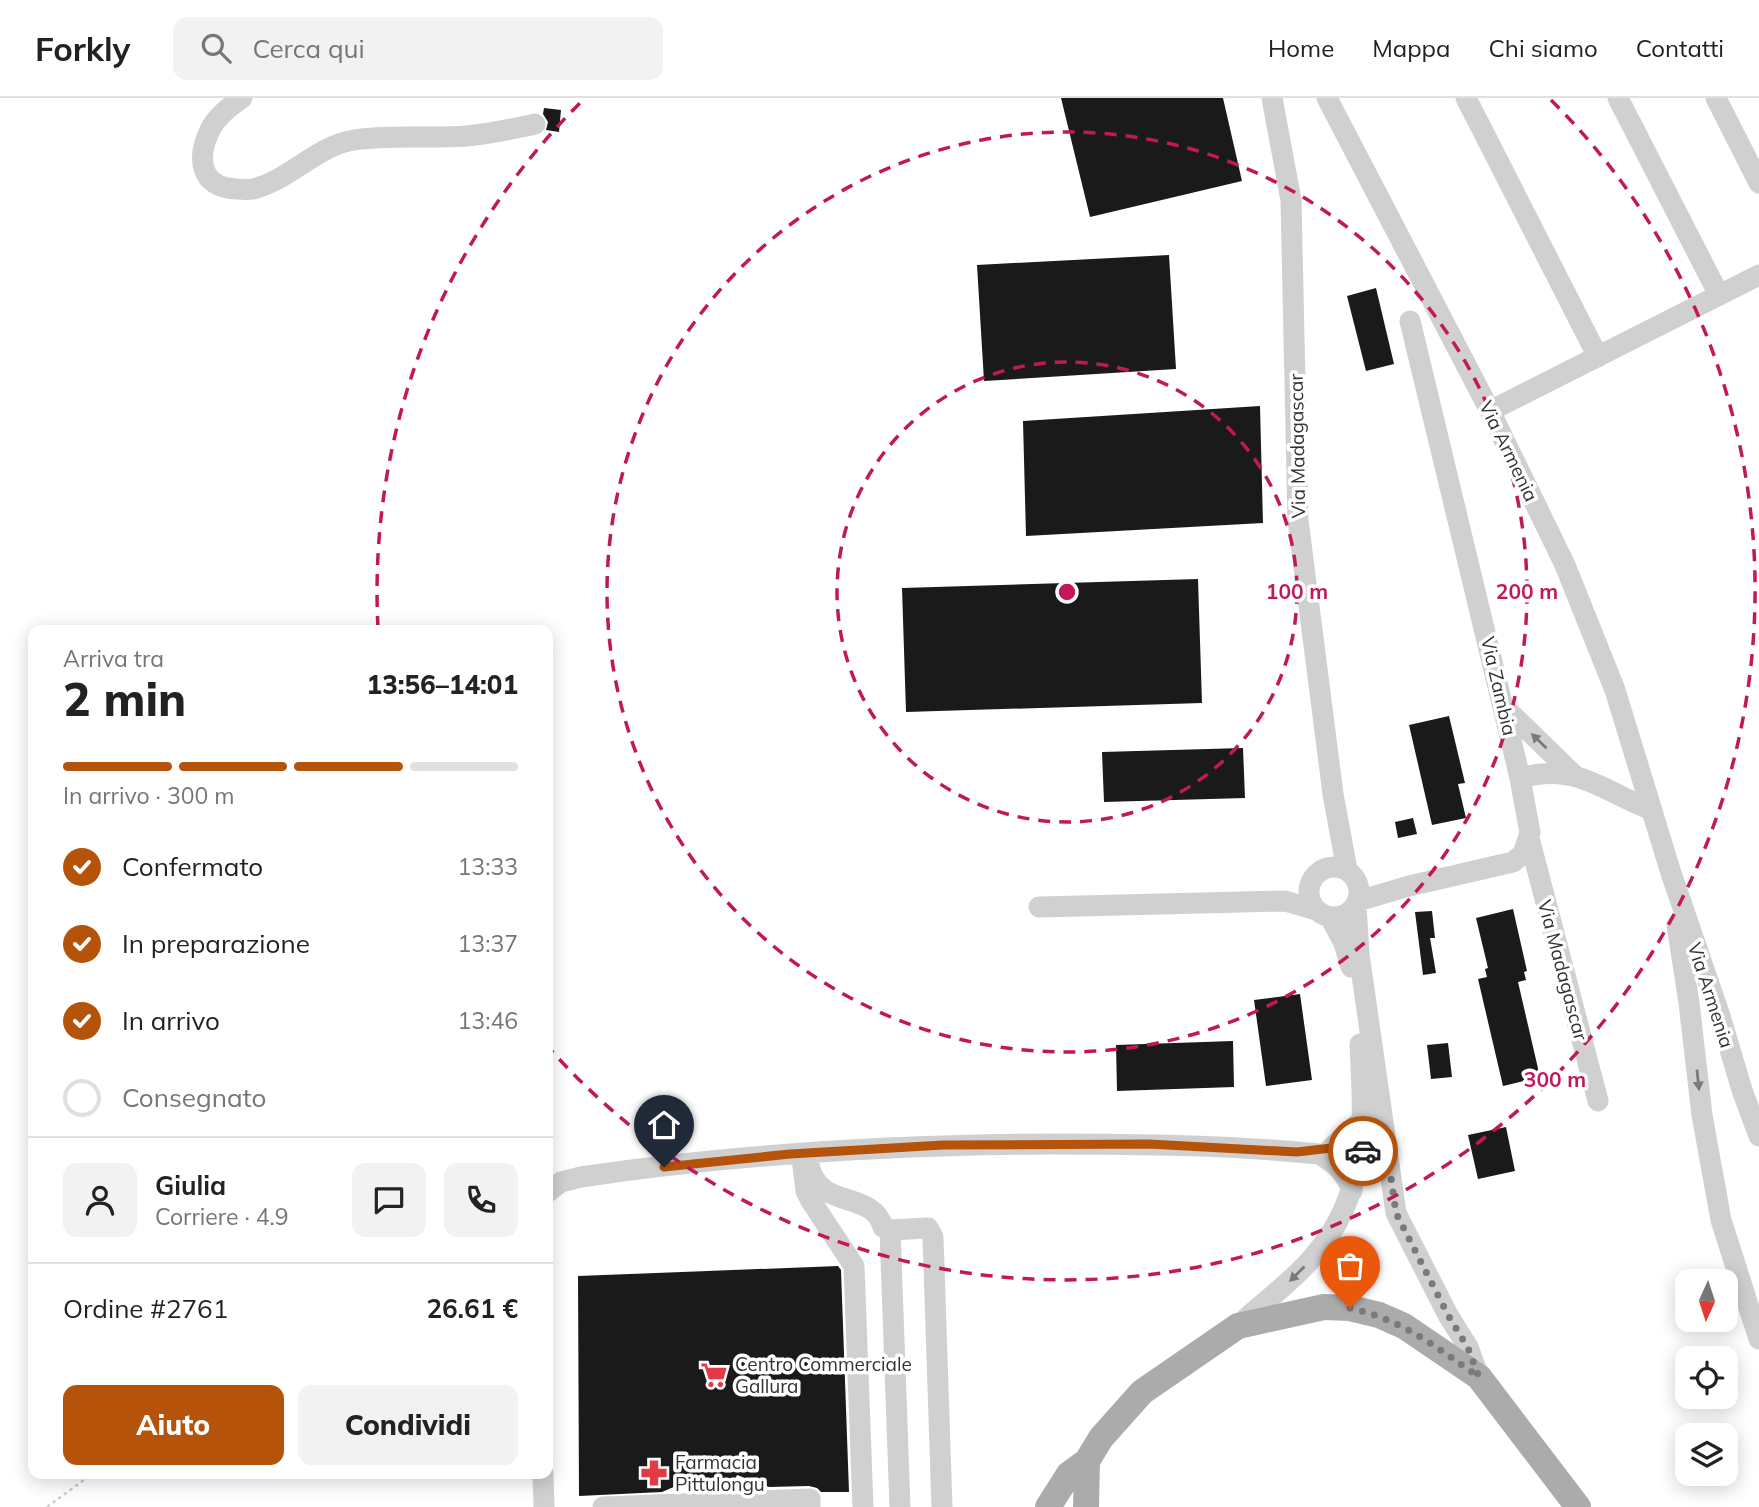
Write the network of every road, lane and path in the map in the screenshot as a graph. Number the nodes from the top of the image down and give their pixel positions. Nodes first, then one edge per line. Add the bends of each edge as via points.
1 (242, 98) edge
2 (1272, 98) edge
3 (1327, 98) edge
4 (1466, 98) edge
5 (1618, 98) edge
6 (1716, 98) edge
7 (535, 124) dead end
8 (1759, 183) edge
9 (1759, 275) edge
10 (1719, 295) junction
11 (1410, 321) dead end
12 (1598, 357) junction
13 (1490, 411) junction
14 (1504, 707) junction
15 (1574, 775) junction
16 (1520, 778) junction
17 (1333, 794) junction
18 (1654, 815) junction
19 (1529, 838) junction
20 (1351, 873) junction
21 (1316, 875) junction
22 (1409, 886) junction
23 (1285, 901) junction
24 (1357, 903) junction
25 (1039, 907) dead end
26 (1323, 913) junction
27 (1693, 1032) junction
28 (1742, 1090) junction
29 (1598, 1101) dead end
30 (1362, 1121) junction
31 (1759, 1136) edge
32 (1331, 1148) junction
33 (1360, 1151) junction
34 (1297, 1152) junction
35 (804, 1153) junction
36 (1388, 1157) junction
37 (553, 1188) edge
38 (1352, 1191) junction
39 (890, 1230) junction
40 (1736, 1269) edge
41 (1738, 1277) joint
42 (1759, 1325) edge
43 (1238, 1326) junction
44 (1759, 1339) edge
45 (1479, 1377) junction
46 (1087, 1461) junction
47 (85, 1479) edge
48 (543, 1479) edge
49 (47, 1507) edge
50 (544, 1507) edge
51 (603, 1507) edge
52 (810, 1507) edge
53 (863, 1507) edge
54 (900, 1507) edge
55 (942, 1507) edge
56 (1048, 1507) edge
57 (1086, 1507) edge
58 (1578, 1507) edge

1 - 7 street via 211,127 203,157 210,181 227,189 252,189 278,179 338,143 466,136
2 - 17 street, Via Madagascar via 1291,200 1298,520
3 - 13 street, Via Armenia
4 - 12 street
5 - 10 street
6 - 8 street
9 - 10 street
10 - 12 street
11 - 14 street, Via Zambia
12 - 13 street
13 - 18 street, Via Armenia via 1565,565 1615,690
15 -> 14 street
14 - 16 street, Via Zambia
15 - 16 street via 1550,772
15 - 18 street
16 - 19 street, Via Zambia
17 - 20 street, Via Madagascar
17 - 21 street, Via Madagascar via 1329,843
18 - 27 street, Via Armenia via 1682,950
18 - 28 street, Via Armenia
19 - 22 street via 1523,854 1513,862
19 - 29 street, Via Madagascar
20 - 21 street via 1331,867
20 - 22 street
20 - 24 street via 1360,893
21 - 23 street
21 - 26 street via 1309,895
22 - 24 street
23 - 25 street
23 - 26 street
24 - 26 street via 1346,914
24 - 36 street via 1359,954
26 - 30 street via 1350,960 1360,1043
27 - 28 street, Via Armenia via 1701,1026 1709,1028
27 -> 40 street, Via Armenia via 1718,1206
28 - 31 street, Via Armenia
30 - 32 street
30 - 33 street
32 - 33 street
32 - 34 street
33 - 36 street
33 - 38 street
34 - 35 street via 1122,1144 943,1145
34 - 38 street via 1331,1160
35 - 37 street via 581,1177
35 - 39 street via 821,1186 875,1209 883,1227
35 - 53 street via 806,1191 854,1266
36 - 45 street via 1396,1213
38 -> 43 street via 1347,1207 1314,1257
39 - 54 street
39 - 55 street via 928,1228 933,1237
41 - 42 street, Via Armenia
41 - 44 street, Via Armenia
43 - 45 main road via 1297,1311 1350,1308 1404,1326
43 - 46 main road via 1142,1392
45 - 58 main road
46 - 56 main road via 1069,1474
46 - 57 main road
47 - 49 path
48 - 50 street
51 - 52 street via 810,1499

